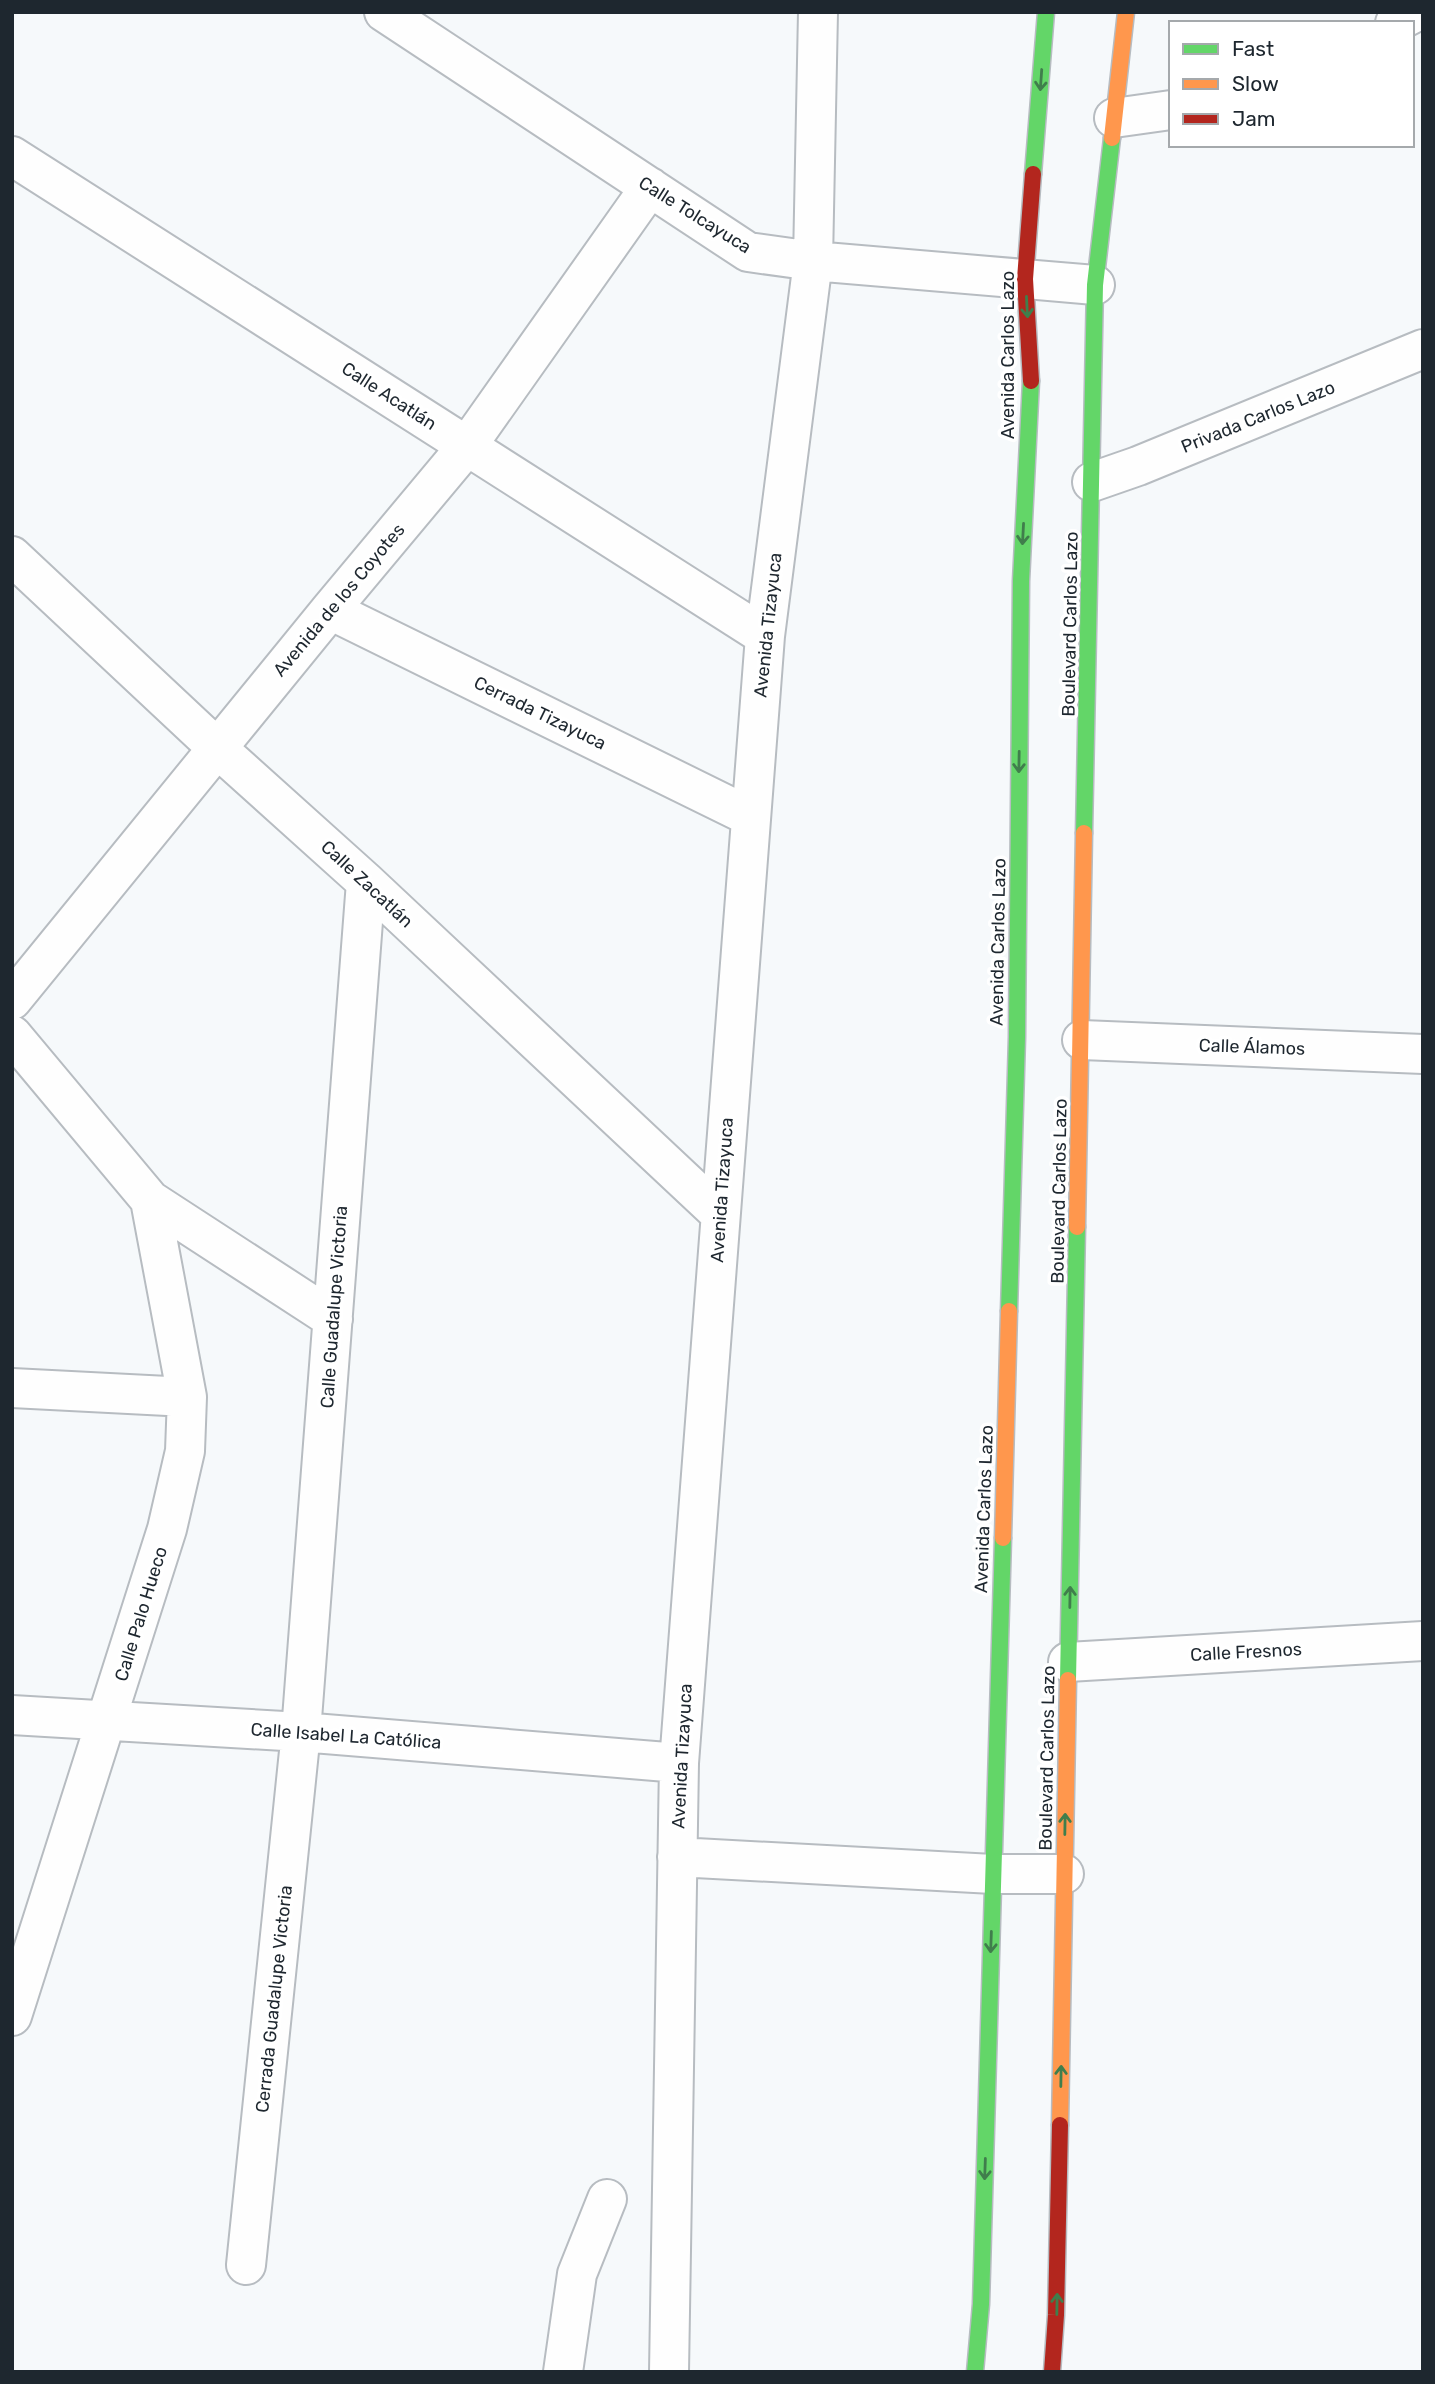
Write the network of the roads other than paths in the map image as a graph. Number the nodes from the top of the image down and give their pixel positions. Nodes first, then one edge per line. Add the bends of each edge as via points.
1 (384, 12) edge
2 (818, 12) edge
3 (1046, 12) edge
4 (1126, 12) edge
5 (1416, 12) edge
6 (1399, 21) edge
7 (1169, 110) edge
8 (1114, 118) junction
9 (12, 156) edge
10 (650, 187) junction
11 (813, 261) junction
12 (1025, 279) junction
13 (1095, 285) junction
14 (1423, 349) edge
15 (467, 446) junction
16 (1092, 482) junction
17 (12, 556) edge
18 (330, 610) junction
19 (765, 636) junction
20 (217, 748) junction
21 (751, 817) junction
22 (366, 882) junction
23 (12, 1000) edge
24 (12, 1035) edge
25 (1082, 1040) junction
26 (1423, 1054) edge
27 (150, 1200) junction
28 (720, 1214) junction
29 (333, 1320) junction
30 (12, 1388) edge
31 (187, 1397) junction
32 (1423, 1641) edge
33 (1069, 1662) junction
34 (12, 1715) edge
35 (108, 1720) junction
36 (301, 1732) junction
37 (679, 1763) junction
38 (677, 1857) junction
39 (993, 1874) junction
40 (1064, 1874) junction
41 (12, 2017) edge
42 (607, 2199) dead end
43 (247, 2265) dead end
44 (563, 2372) edge
45 (669, 2372) edge
46 (975, 2372) edge
47 (1052, 2372) edge

1 - 10 street, Calle Tolcayuca
2 - 11 street, Avenida Tizayuca
3 -> 12 main road, Avenida Carlos Lazo
4 - 8 main road, Boulevard Carlos Lazo
5 - 6 street
7 - 8 street
8 - 13 main road, Boulevard Carlos Lazo
9 - 15 street, Calle Acatlán
10 - 11 street, Calle Tolcayuca via 748,252
10 - 15 street, Avenida de los Coyotes
11 - 12 street, Calle Tolcayuca
11 - 19 street, Avenida Tizayuca
12 - 13 street, Calle Tolcayuca
12 -> 39 main road, Avenida Carlos Lazo via 1031,377 1021,581 1017,1037
13 - 16 main road, Boulevard Carlos Lazo
14 - 16 street, Privada Carlos Lazo
15 - 18 street, Avenida de los Coyotes
15 - 19 street, Calle Acatlán
16 - 25 main road, Boulevard Carlos Lazo
17 - 20 street, Calle Zacatlán
18 - 20 street, Avenida de los Coyotes
18 - 21 street, Cerrada Tizayuca
19 - 21 street, Avenida Tizayuca
20 - 22 street, Calle Zacatlán
20 - 23 street, Avenida de los Coyotes
21 - 28 street, Avenida Tizayuca
22 - 28 street, Calle Zacatlán
22 - 29 street, Calle Guadalupe Victoria
24 - 27 street
25 - 26 street, Calle Álamos
33 -> 25 main road, Boulevard Carlos Lazo
27 - 29 street
27 - 31 street, Calle Palo Hueco
28 - 37 street, Avenida Tizayuca
29 - 36 street, Calle Guadalupe Victoria
30 - 31 street
31 - 35 street, Calle Palo Hueco via 185,1451 167,1529
32 - 33 street, Calle Fresnos
40 -> 33 main road, Boulevard Carlos Lazo
34 - 35 street, Calle Isabel La Católica
35 - 36 street, Calle Isabel La Católica
35 - 41 street, Calle Palo Hueco
36 - 37 street, Calle Isabel La Católica
36 - 43 street, Cerrada Guadalupe Victoria
37 - 38 street, Avenida Tizayuca
38 - 39 street
38 - 45 street, Avenida Tizayuca
39 - 40 street
39 -> 46 main road via 981,2304
47 -> 40 main road, Boulevard Carlos Lazo
42 - 44 street via 577,2274

